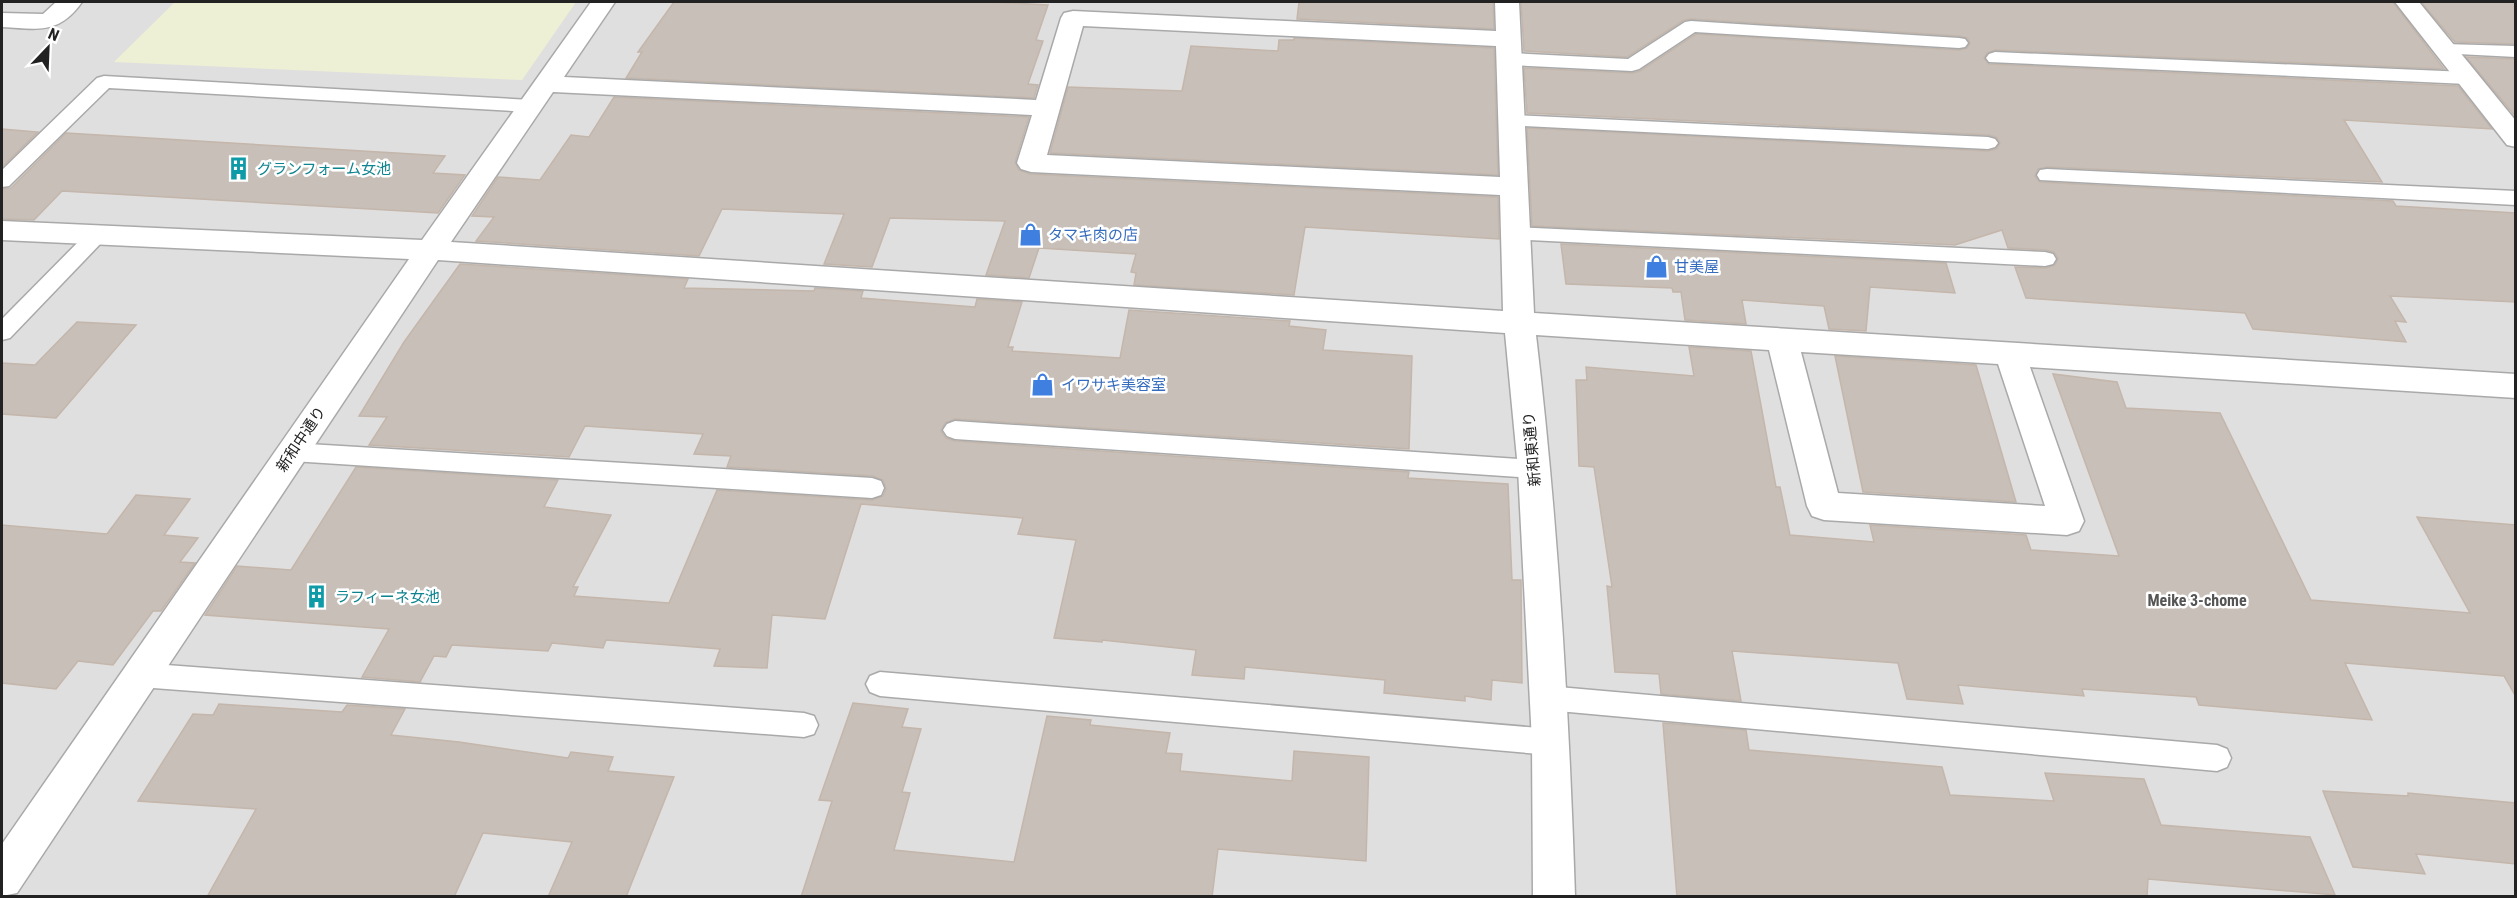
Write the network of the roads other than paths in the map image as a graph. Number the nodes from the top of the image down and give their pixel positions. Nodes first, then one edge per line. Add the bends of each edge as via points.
1 (70, 2) edge
2 (603, 2) edge
3 (1507, 2) edge
4 (2407, 2) edge
5 (2, 20) edge
6 (1959, 43) dead end
7 (1509, 49) junction
8 (2444, 49) junction
9 (2516, 52) edge
10 (1995, 58) dead end
11 (2467, 78) junction
12 (538, 95) junction
13 (1047, 108) junction
14 (1511, 121) junction
15 (2516, 139) edge
16 (1988, 143) dead end
17 (2047, 175) dead end
18 (2, 181) edge
19 (1514, 187) junction
20 (2516, 198) edge
21 (2, 230) edge
22 (98, 234) junction
23 (1516, 234) junction
24 (430, 250) junction
25 (2045, 259) dead end
26 (1520, 323) junction
27 (2, 332) edge
28 (1782, 340) junction
29 (2010, 354) junction
30 (2516, 386) edge
31 (955, 430) dead end
32 (292, 452) junction
33 (1535, 469) junction
34 (872, 488) dead end
35 (140, 675) junction
36 (880, 684) dead end
37 (1547, 698) junction
38 (804, 725) dead end
39 (1551, 742) junction
40 (2217, 758) dead end
41 (2, 879) edge
42 (1554, 897) edge

1 - 5 street via 49,21
2 - 12 street, 新和中通り
3 - 7 street, 新和東通り
4 - 8 street
6 - 7 lane via 1691,26 1632,65
7 - 13 street via 1073,18
7 - 14 street, 新和東通り
8 - 9 lane
8 - 11 street
10 - 11 lane
11 - 15 street
12 - 13 street
12 - 18 lane via 104,82
12 - 24 street, 新和中通り
13 - 19 street via 1031,163
14 - 16 lane
14 - 19 street, 新和東通り
17 - 20 lane
19 - 23 street, 新和東通り
21 - 22 street
22 - 24 street
22 - 27 lane
23 - 25 lane
23 - 26 street, 新和東通り
24 - 26 street
24 - 32 street, 新和中通り
26 - 28 street
26 - 33 street, 新和東通り
28 - 29 street
28 - 29 street via 1824,506 2067,521
29 - 30 street
31 - 33 lane
32 - 34 lane
32 - 35 street, 新和中通り
33 - 37 street, 新和東通り
35 - 38 lane
35 - 41 street, 新和中通り
36 - 39 lane
37 - 39 street, 新和東通り
37 - 40 lane
39 - 42 street, 新和東通り

